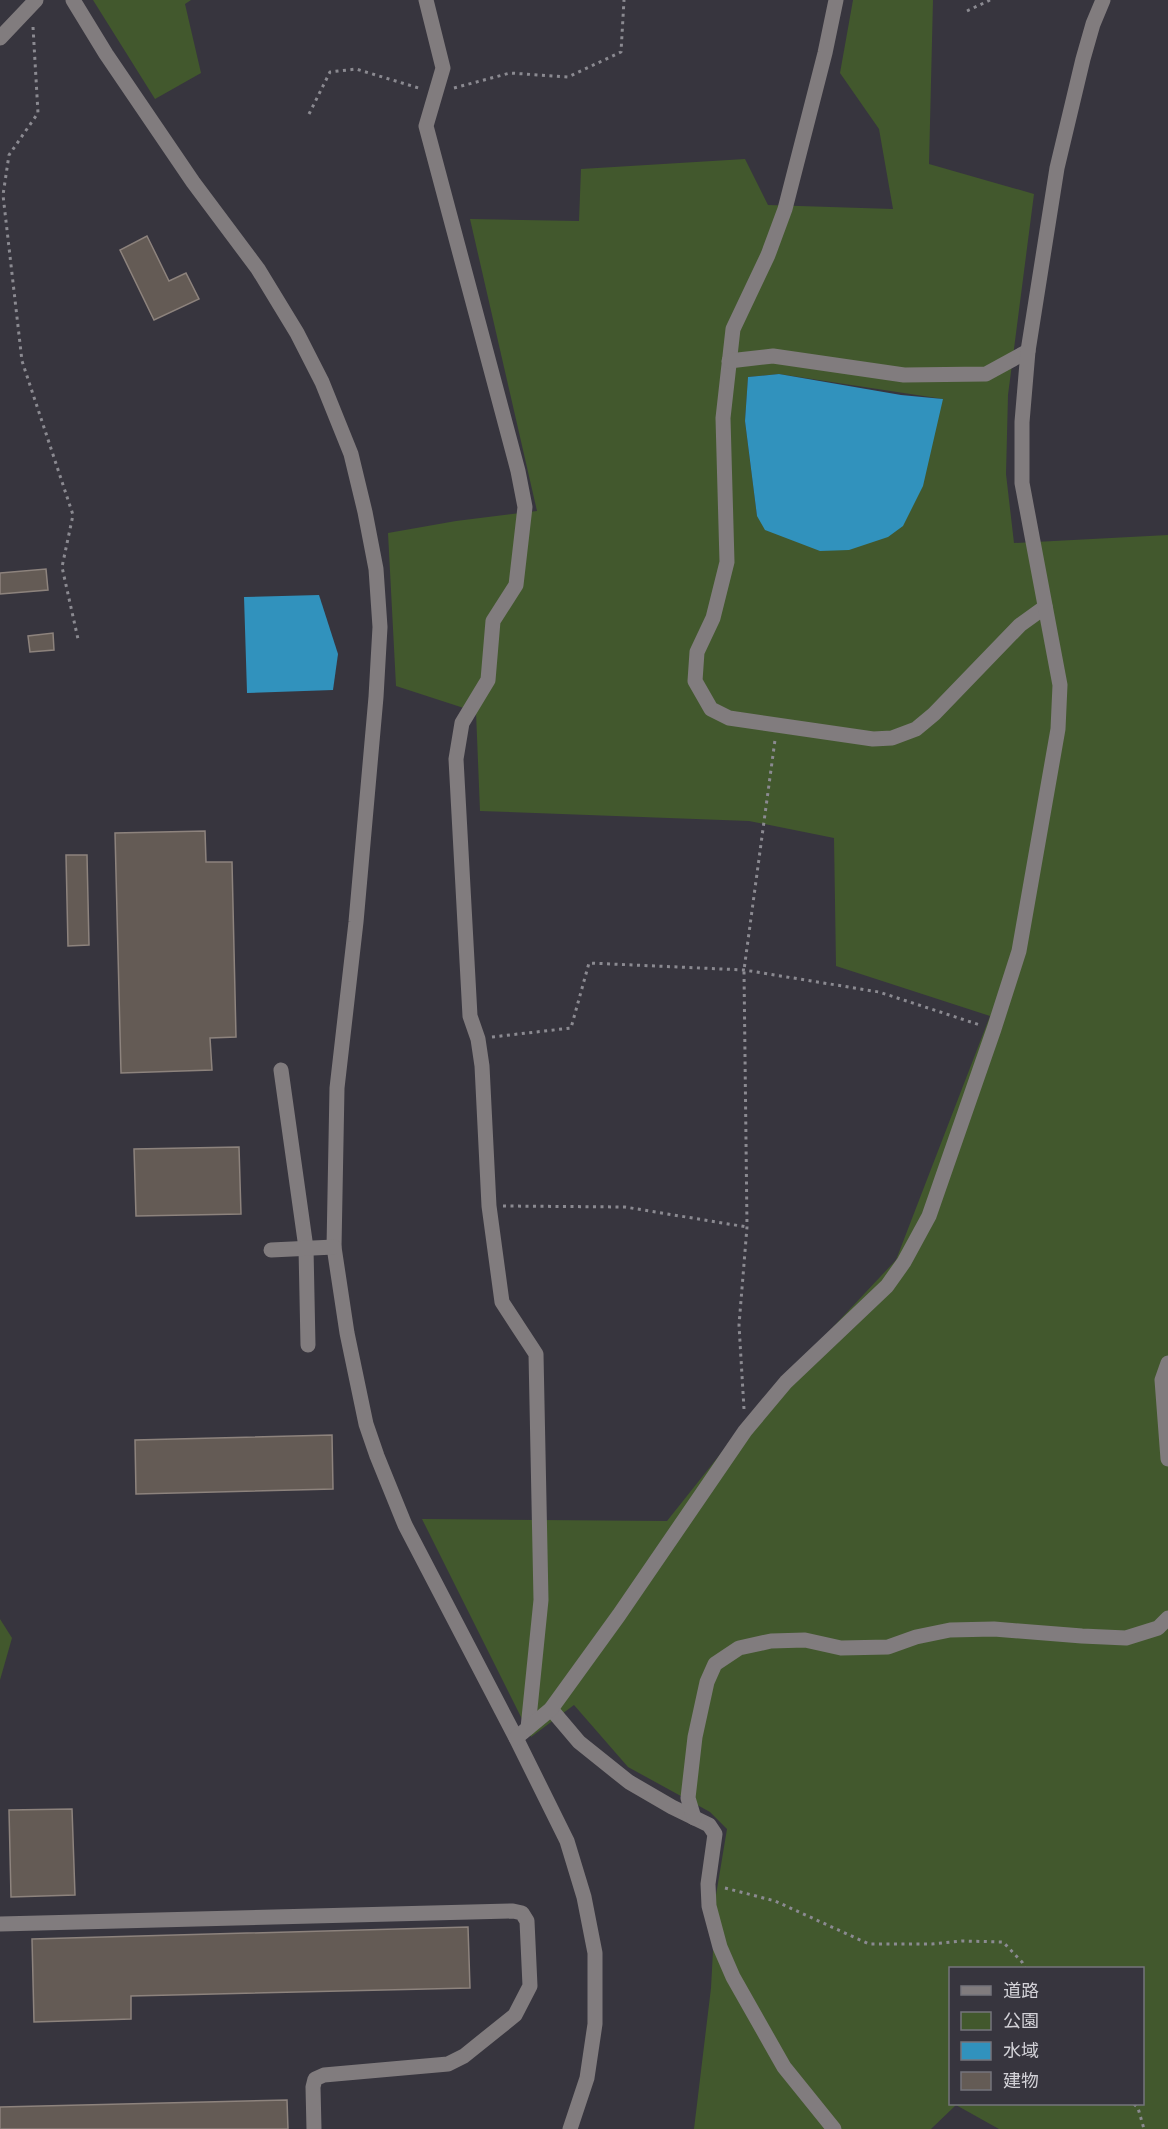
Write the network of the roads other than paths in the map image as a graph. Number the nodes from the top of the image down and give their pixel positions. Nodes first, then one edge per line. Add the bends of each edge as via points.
1 (73, 0) edge
2 (426, 0) edge
3 (836, 0) edge
4 (1103, 0) edge
5 (34, 2) edge
6 (0, 38) edge
7 (1028, 351) junction
8 (729, 361) junction
9 (1045, 607) junction
10 (281, 1070) dead end
11 (334, 1247) junction
12 (306, 1248) junction
13 (271, 1250) dead end
14 (308, 1345) dead end
15 (1168, 1363) edge
16 (1168, 1459) edge
17 (1168, 1618) edge
18 (551, 1708) junction
19 (528, 1728) junction
20 (516, 1738) junction
21 (693, 1818) junction
22 (0, 1924) edge
23 (314, 2129) edge
24 (570, 2129) edge
25 (834, 2129) edge

1 - 11 street via 187,172 258,269 297,333 351,454 365,512 376,568 380,627 356,922 337,1088
2 - 19 street via 443,68 426,126 525,507 516,585 493,621 488,680 462,723 456,759 470,1016 482,1065 489,1206 502,1302 536,1354 541,1600
3 - 8 street via 785,209 733,329
4 - 7 street via 1083,59 1057,168
5 - 6 street
7 - 8 street via 986,374 904,375 773,356
7 - 9 street via 1022,483
8 - 9 street via 723,418 727,562 713,618 697,652 695,681 711,709 729,718 873,739 892,738 916,729 934,714 1020,625
9 - 18 street via 1060,685 1058,729 1019,951 928,1216 904,1263 887,1286 786,1382 745,1431
10 - 12 street
11 - 12 street
11 - 20 street via 347,1334 366,1424 377,1455 405,1525
12 - 13 street
12 - 14 street
15 - 16 street via 1162,1380
17 - 21 street via 1158,1628 1126,1638 950,1630 888,1647 841,1648 805,1640 771,1641 740,1648 715,1664 707,1682 688,1798
18 - 19 street
18 - 21 street via 579,1742 629,1782
19 - 20 street
20 - 24 street via 567,1841 595,1953 595,2024 587,2078
21 - 25 street via 709,1825 715,1834 709,1906 733,1977 783,2067
22 - 23 street via 522,1913 527,1921 530,1986 515,2015 448,2064 315,2079

